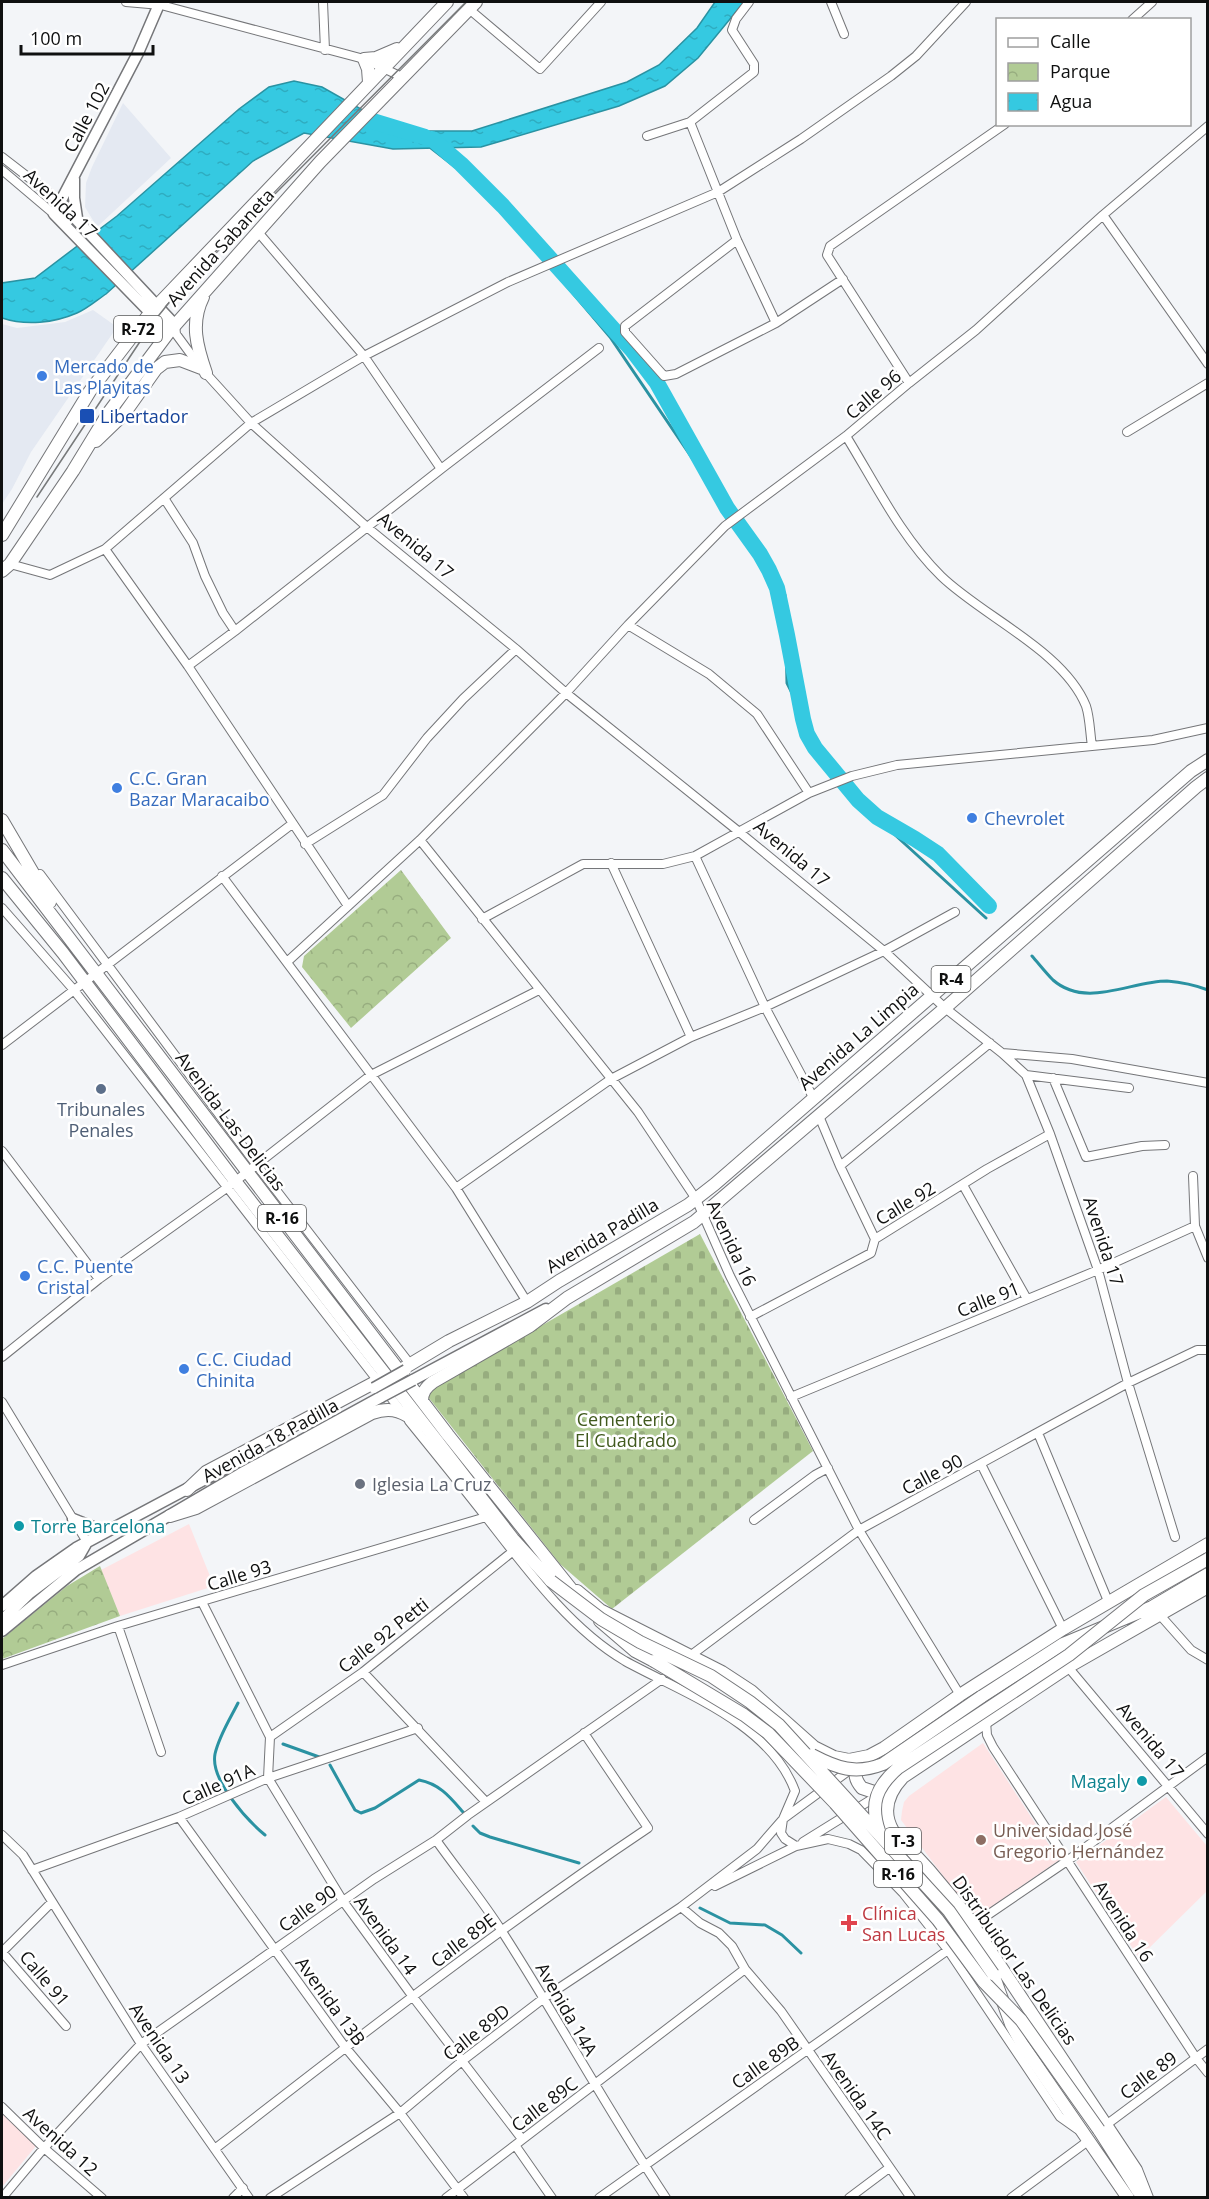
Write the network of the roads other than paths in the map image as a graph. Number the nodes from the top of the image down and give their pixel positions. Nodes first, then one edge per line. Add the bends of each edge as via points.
1 (126, 2) edge
2 (323, 2) edge
3 (601, 2) edge
4 (749, 2) edge
5 (831, 2) edge
6 (966, 2) edge
7 (1152, 2) edge
8 (160, 3) edge
9 (442, 3) edge
10 (472, 5) edge
11 (1134, 18) edge
12 (844, 34) dead end
13 (406, 44) junction
14 (325, 50) junction
15 (364, 59) junction
16 (383, 68) junction
17 (402, 77) junction
18 (368, 83) junction
19 (690, 123) junction
20 (1002, 126) edge
21 (1208, 126) edge
22 (647, 136) dead end
23 (2, 158) edge
24 (2, 170) edge
25 (74, 175) junction
26 (718, 192) junction
27 (59, 201) junction
28 (54, 214) junction
29 (1103, 215) junction
30 (80, 222) junction
31 (258, 232) junction
32 (737, 240) junction
33 (843, 279) junction
34 (211, 284) junction
35 (131, 286) junction
36 (153, 309) junction
37 (776, 323) junction
38 (173, 330) junction
39 (599, 348) dead end
40 (364, 356) junction
41 (1208, 364) edge
42 (204, 371) junction
43 (909, 383) junction
44 (1208, 383) edge
45 (250, 423) junction
46 (1127, 432) dead end
47 (846, 436) junction
48 (83, 454) junction
49 (441, 469) junction
50 (164, 498) junction
51 (368, 528) junction
52 (2, 536) edge
53 (105, 549) junction
54 (6, 568) edge
55 (2, 578) edge
56 (628, 625) junction
57 (235, 632) junction
58 (516, 649) junction
59 (188, 666) junction
60 (566, 693) junction
61 (1208, 728) edge
62 (1092, 746) junction
63 (1208, 760) edge
64 (1208, 778) edge
65 (809, 792) junction
66 (2, 820) edge
67 (292, 824) junction
68 (738, 831) junction
69 (420, 840) junction
70 (16, 842) junction
71 (305, 844) junction
72 (2, 850) edge
73 (695, 856) junction
74 (612, 863) junction
75 (222, 876) junction
76 (2, 878) edge
77 (2, 890) edge
78 (348, 906) junction
79 (2, 908) edge
80 (956, 912) dead end
81 (482, 919) junction
82 (71, 939) junction
83 (884, 951) junction
84 (63, 953) junction
85 (287, 962) junction
86 (100, 968) junction
87 (84, 981) junction
88 (73, 989) junction
89 (539, 990) junction
90 (933, 995) junction
91 (765, 1007) junction
92 (945, 1008) junction
93 (691, 1037) junction
94 (990, 1043) junction
95 (2, 1045) edge
96 (1002, 1053) junction
97 (371, 1075) junction
98 (1026, 1075) junction
99 (1053, 1078) junction
100 (611, 1079) junction
101 (1208, 1083) edge
102 (1129, 1088) dead end
103 (814, 1099) junction
104 (819, 1116) junction
105 (1050, 1134) junction
106 (1165, 1145) dead end
107 (2, 1151) edge
108 (840, 1166) junction
109 (252, 1168) junction
110 (1193, 1176) dead end
111 (231, 1184) junction
112 (963, 1185) junction
113 (456, 1188) junction
114 (696, 1199) junction
115 (702, 1215) junction
116 (1195, 1226) junction
117 (875, 1239) junction
118 (1208, 1258) edge
119 (1098, 1270) junction
120 (99, 1279) junction
121 (567, 1298) junction
122 (1027, 1299) junction
123 (527, 1302) junction
124 (750, 1317) junction
125 (499, 1327) junction
126 (1208, 1350) edge
127 (2, 1357) edge
128 (410, 1364) junction
129 (399, 1371) junction
130 (382, 1378) junction
131 (1128, 1383) junction
132 (791, 1397) junction
133 (422, 1401) junction
134 (2, 1402) edge
135 (404, 1414) junction
136 (430, 1432) junction
137 (1038, 1433) junction
138 (273, 1449) junction
139 (981, 1464) junction
140 (828, 1468) junction
141 (187, 1490) junction
142 (170, 1516) junction
143 (486, 1517) junction
144 (73, 1519) junction
145 (754, 1521) dead end
146 (113, 1528) junction
147 (859, 1530) junction
148 (1174, 1537) dead end
149 (87, 1542) junction
150 (1208, 1544) edge
151 (512, 1552) junction
152 (1208, 1560) edge
153 (1208, 1574) edge
154 (566, 1583) junction
155 (1208, 1587) edge
156 (1108, 1601) junction
157 (202, 1602) junction
158 (2, 1606) edge
159 (1160, 1614) junction
160 (2, 1620) edge
161 (118, 1626) junction
162 (1063, 1629) junction
163 (2, 1631) edge
164 (690, 1656) junction
165 (1208, 1660) edge
166 (2, 1665) edge
167 (1068, 1667) junction
168 (363, 1672) junction
169 (662, 1679) junction
170 (960, 1695) junction
171 (986, 1721) junction
172 (418, 1728) junction
173 (584, 1733) junction
174 (270, 1737) junction
175 (161, 1752) dead end
176 (806, 1752) junction
177 (869, 1756) junction
178 (1208, 1757) edge
179 (268, 1778) junction
180 (895, 1786) junction
181 (1168, 1786) junction
182 (486, 1803) junction
183 (179, 1817) junction
184 (783, 1819) junction
185 (879, 1832) junction
186 (1208, 1834) edge
187 (2, 1835) edge
188 (436, 1840) junction
189 (796, 1846) junction
190 (1067, 1862) junction
191 (32, 1870) junction
192 (702, 1891) junction
193 (343, 1901) junction
194 (52, 1902) junction
195 (681, 1907) junction
196 (973, 1925) junction
197 (501, 1930) junction
198 (275, 1950) junction
199 (948, 1950) junction
200 (2, 1951) edge
201 (745, 1969) junction
202 (412, 1997) junction
203 (544, 1998) junction
204 (66, 2026) dead end
205 (141, 2044) junction
206 (345, 2047) junction
207 (1208, 2049) edge
208 (808, 2050) junction
209 (1196, 2058) junction
210 (462, 2061) junction
211 (1208, 2073) edge
212 (594, 2086) junction
213 (2, 2107) edge
214 (400, 2113) junction
215 (1102, 2128) junction
216 (1086, 2137) junction
217 (518, 2142) junction
218 (44, 2148) junction
219 (216, 2148) junction
220 (644, 2165) junction
221 (889, 2168) junction
222 (243, 2188) junction
223 (458, 2189) junction
224 (2, 2198) edge
225 (102, 2198) edge
226 (232, 2198) edge
227 (249, 2198) edge
228 (270, 2198) edge
229 (446, 2198) edge
230 (464, 2198) edge
231 (552, 2198) edge
232 (599, 2198) edge
233 (666, 2198) edge
234 (849, 2198) edge
235 (911, 2198) edge
236 (1011, 2198) edge
237 (1128, 2198) edge
238 (1142, 2198) edge
239 (1148, 2198) edge

1 - 8 street
2 - 14 street
3 - 10 street via 540,69
4 - 19 street via 732,30 754,64 754,72
5 - 12 street
6 - 26 street via 916,56 891,76
7 - 11 street
8 - 14 street
8 - 25 street, Calle 102
9 - 13 main road, Avenida Sabaneta / R-72
10 - 17 main road, Avenida Sabaneta / R-72
13 - 15 main road via 389,54
13 - 16 main road, Avenida Sabaneta / R-72
14 - 15 street
15 - 16 street
15 - 18 main road
16 - 17 street
16 - 18 main road, Avenida Sabaneta / R-72
17 - 31 main road, Avenida Sabaneta / R-72
18 - 36 main road, Avenida Sabaneta / R-72
19 - 22 street
19 - 26 street
20 - 33 street via 830,246 827,255
21 - 29 street, Calle 96
23 - 27 street, Avenida 17
24 - 28 street, Avenida 17
25 - 27 street, Calle 102
25 - 30 street
26 - 32 street
26 - 40 street via 508,282
27 - 28 street, Calle 102
27 - 30 street, Avenida 17
28 - 35 street, Avenida 17
29 - 41 street
29 - 43 street, Calle 96 via 976,330
30 - 35 street, Avenida 17
31 - 34 main road, Avenida Sabaneta / R-72
31 - 40 street
32 - 37 street
32 - 37 street via 632,319 625,332 664,376 676,374
33 - 37 street
33 - 43 street
34 - 38 main road, Avenida Sabaneta / R-72
34 - 42 main road via 201,300 195,324
35 - 36 street, Avenida 17
36 - 38 street, Avenida 17
36 - 52 main road, Avenida Sabaneta / R-72 via 90,391
38 - 42 street, Avenida 17
38 - 48 main road, Avenida Sabaneta / R-72 via 109,412
39 - 49 street
40 - 45 street
40 - 49 street
42 - 45 street, Avenida 17
42 - 48 main road via 180,360 165,362 124,414
43 - 47 street, Calle 96
44 - 46 street
45 - 50 street
45 - 51 street, Avenida 17
47 - 56 street, Calle 96 via 725,526
47 - 62 street via 912,543 941,576 1052,661 1075,686 1086,707
48 - 54 main road, Avenida Sabaneta / R-72
49 - 51 street
50 - 53 street
50 - 57 street via 193,543
51 - 57 street
51 - 58 street, Avenida 17
53 - 54 street via 50,575
53 - 59 street
54 - 55 main road, Avenida Sabaneta
56 - 60 street, Calle 96
56 - 65 street via 710,674 757,714
57 - 59 street
58 - 60 street, Avenida 17
58 - 71 street via 427,738 383,795
59 - 67 street
60 - 68 street, Avenida 17
60 - 69 street, Calle 96
61 - 62 street via 1153,740
62 - 65 street via 897,765
63 - 90 main road, Avenida La Limpia / R-4
64 - 92 main road, Avenida La Limpia / R-4
65 - 68 street
66 - 70 main road
67 - 71 street
67 - 75 street
68 - 73 street
68 - 83 street, Avenida 17
69 - 78 street, Calle 96
69 - 81 street, Avenida 16
70 - 82 main road
70 - 86 street, Avenida Las Delicias / R-16
71 - 78 street
72 - 82 main road, Avenida Las Delicias / R-16
73 - 74 street via 663,864
73 - 91 street
74 - 81 street via 583,864
74 - 93 street
75 - 85 street
75 - 86 street
76 - 84 main road, Avenida Las Delicias / R-16
77 - 84 main road
78 - 85 street, Calle 96
79 - 88 street, Avenida Las Delicias / R-16
80 - 83 street
81 - 89 street, Avenida 16
82 - 86 main road, Avenida Las Delicias / R-16
83 - 90 street, Avenida 17
83 - 91 street
84 - 87 main road, Avenida Las Delicias / R-16
85 - 97 street
86 - 87 street
86 - 109 main road, Avenida Las Delicias / R-16
87 - 88 street
87 - 111 main road, Avenida Las Delicias / R-16
88 - 95 street
88 - 111 street, Avenida Las Delicias / R-16
89 - 97 street
89 - 100 street, Avenida 16
90 - 92 street, Avenida 17
90 - 103 main road, Avenida La Limpia / R-4
91 - 93 street
91 - 103 street
92 - 94 street, Avenida 17
92 - 104 main road, Avenida La Limpia / R-4
93 - 100 street
94 - 96 street, Avenida 17
94 - 108 street
96 - 98 street, Avenida 17
96 - 101 street via 1072,1059
97 - 109 street
97 - 113 street
98 - 99 street
98 - 105 street, Avenida 17
99 - 102 street
99 - 106 street via 1086,1158
100 - 113 street
100 - 114 street, Avenida 16
103 - 114 main road, Avenida La Limpia / R-4
104 - 108 street
104 - 115 main road, Avenida La Limpia / R-4
105 - 112 street, Calle 92
105 - 119 street, Avenida 17
107 - 120 street
108 - 117 street
109 - 111 street
109 - 128 street, Avenida Las Delicias / R-16
109 - 129 main road, Avenida Las Delicias / R-16
110 - 116 street
111 - 120 street
111 - 130 main road, Avenida Las Delicias / R-16
112 - 117 street, Calle 92
112 - 122 street
113 - 123 street
114 - 115 street, Avenida 16
114 - 123 main road, Avenida Padilla / R-4
115 - 121 main road, Avenida Padilla / R-4
115 - 124 street, Avenida 16
116 - 118 street
116 - 119 street, Calle 91
117 - 124 street, Calle 92 via 872,1253
119 - 122 street, Calle 91
119 - 131 street, Avenida 17
120 - 127 street
121 - 125 street, Avenida 18 Padilla / R-4
121 - 133 main road, Avenida Padilla via 530,1326 433,1382 422,1395
122 - 132 street, Calle 91
123 - 125 street, Avenida 18 Padilla
123 - 128 main road, Avenida Padilla
124 - 132 street, Avenida 16
125 - 138 street, Avenida 18 Padilla, bridge
126 - 131 street, Calle 90 via 1197,1350
128 - 129 main road, Avenida Padilla
129 - 133 main road, Avenida Las Delicias / R-16
130 - 135 main road
130 - 136 main road, Avenida Las Delicias / R-16
130 - 141 main road via 206,1472
131 - 137 street, Calle 90
131 - 148 street, Avenida 17
132 - 140 street, Avenida 16
133 - 154 main road, Avenida Las Delicias / R-16
134 - 144 street
135 - 136 main road
135 - 142 main road via 385,1409 372,1413 196,1508
135 - 143 street
136 - 176 main road, Avenida Las Delicias / R-16, bridge via 513,1539 551,1581 601,1619 711,1676 750,1702
137 - 139 street, Calle 90
137 - 156 street
138 - 141 street, Avenida 18 Padilla
138 - 142 street, Avenida 18 Padilla
139 - 147 street, Calle 90
139 - 162 street
140 - 145 street
140 - 147 street, Avenida 16
141 - 146 street, Avenida 18 Padilla
142 - 163 street, Avenida 18 Padilla via 76,1570
143 - 151 street
143 - 157 street, Calle 93
144 - 146 street via 98,1529
144 - 149 street
146 - 149 street, Avenida 18 Padilla
147 - 164 street, Calle 90
147 - 170 street, Avenida 16
149 - 158 street, Avenida 18 Padilla via 36,1576
149 - 160 street via 79,1556
150 - 156 main road
151 - 168 street, Calle 92 Petti
151 - 169 street via 595,1638 623,1659
152 - 185 main road, bridge via 1144,1595 1069,1655 898,1768 874,1802
153 - 176 main road, bridge via 1152,1606 1063,1644 883,1764 869,1770 848,1769
154 - 164 main road, R-16 via 600,1610
154 - 215 main road, R-16, bridge via 617,1638 768,1733 938,1920 983,1981 1021,2020
155 - 159 main road
156 - 162 main road
157 - 161 street, Calle 93
157 - 174 street
159 - 165 street via 1191,1650
159 - 167 main road
161 - 166 street, Calle 93
161 - 175 street
162 - 170 main road
164 - 177 main road, R-16 via 752,1691 814,1747 849,1760
167 - 171 main road
167 - 181 street, Avenida 17
168 - 172 street
168 - 174 street, Calle 92 Petti
169 - 173 street, Calle 90
169 - 184 street via 740,1725 780,1762 795,1791
170 - 177 main road
171 - 180 main road
171 - 190 street, Avenida 16 via 993,1747
172 - 179 street, Calle 91A
172 - 182 street
173 - 182 street, Calle 90
173 - 197 street, Calle 89E via 648,1828
174 - 179 street
176 - 185 main road, R-16, bridge
177 - 180 main road via 856,1771 862,1788 874,1792
177 - 184 street
178 - 181 street
179 - 183 street, Calle 91A
179 - 193 street, Avenida 14
180 - 189 street
180 - 196 main road, Distribuidor Las Delicias / T-3 via 888,1797 889,1824
181 - 186 street, Avenida 17
181 - 190 street
182 - 188 street, Calle 90
183 - 191 street, Calle 91A
183 - 198 street, Avenida 13B
184 - 189 street via 781,1833
184 - 192 street via 757,1849
185 - 216 main road, R-16, bridge via 949,1911 993,1974 1022,2044
187 - 191 street
188 - 193 street, Calle 90
188 - 197 street, Avenida 14A
189 - 192 street
189 - 199 street, R-16 via 828,1839 861,1850 903,1893
190 - 196 street
190 - 209 street, Avenida 16
191 - 194 street
192 - 195 street, Calle 89D
193 - 198 street, Calle 90
193 - 202 street, Avenida 14
194 - 200 street
194 - 205 street, Avenida 13
195 - 201 street, Avenida 14C via 719,1933
195 - 203 street, Calle 89D
196 - 215 main road, Distribuidor Las Delicias / T-3
197 - 202 street, Calle 89E
197 - 203 street, Avenida 14A
198 - 205 street, Calle 90
198 - 206 street, Avenida 13B
199 - 208 street, Calle 89B
199 - 216 street, R-16 via 1060,2117
200 - 204 street, Calle 91
201 - 208 street, Avenida 14C
201 - 212 street, Calle 89C
202 - 206 street, Calle 89E
202 - 210 street, Avenida 14
203 - 210 street, Calle 89D
203 - 212 street, Avenida 14A
205 - 218 street, Calle 90
205 - 219 street, Avenida 13
206 - 214 street, Avenida 13B
206 - 219 street, Calle 89E
207 - 209 street, Calle 89
208 - 220 street, Calle 89B
208 - 221 street, Avenida 14C
209 - 211 street, Avenida 16
209 - 215 street, Calle 89
210 - 214 street, Calle 89D
210 - 217 street, Avenida 14
212 - 217 street, Calle 89C
212 - 220 street, Avenida 14A
213 - 218 street, Avenida 12
214 - 223 street, Avenida 13B
214 - 228 street, Calle 89D
215 - 238 main road, R-16
215 - 239 main road, Distribuidor Las Delicias / T-3 via 1136,2170
216 - 236 street
216 - 237 main road, R-16
217 - 223 street, Calle 89C
217 - 231 street, Avenida 14
218 - 224 street, Calle 90
218 - 225 street, Avenida 12
219 - 222 street, Avenida 13
220 - 232 street, Calle 89B
220 - 233 street, Avenida 14A
221 - 234 street
221 - 235 street, Avenida 14C
222 - 226 street
222 - 227 street, Avenida 13
223 - 229 street, Calle 89C
223 - 230 street, Avenida 13B

